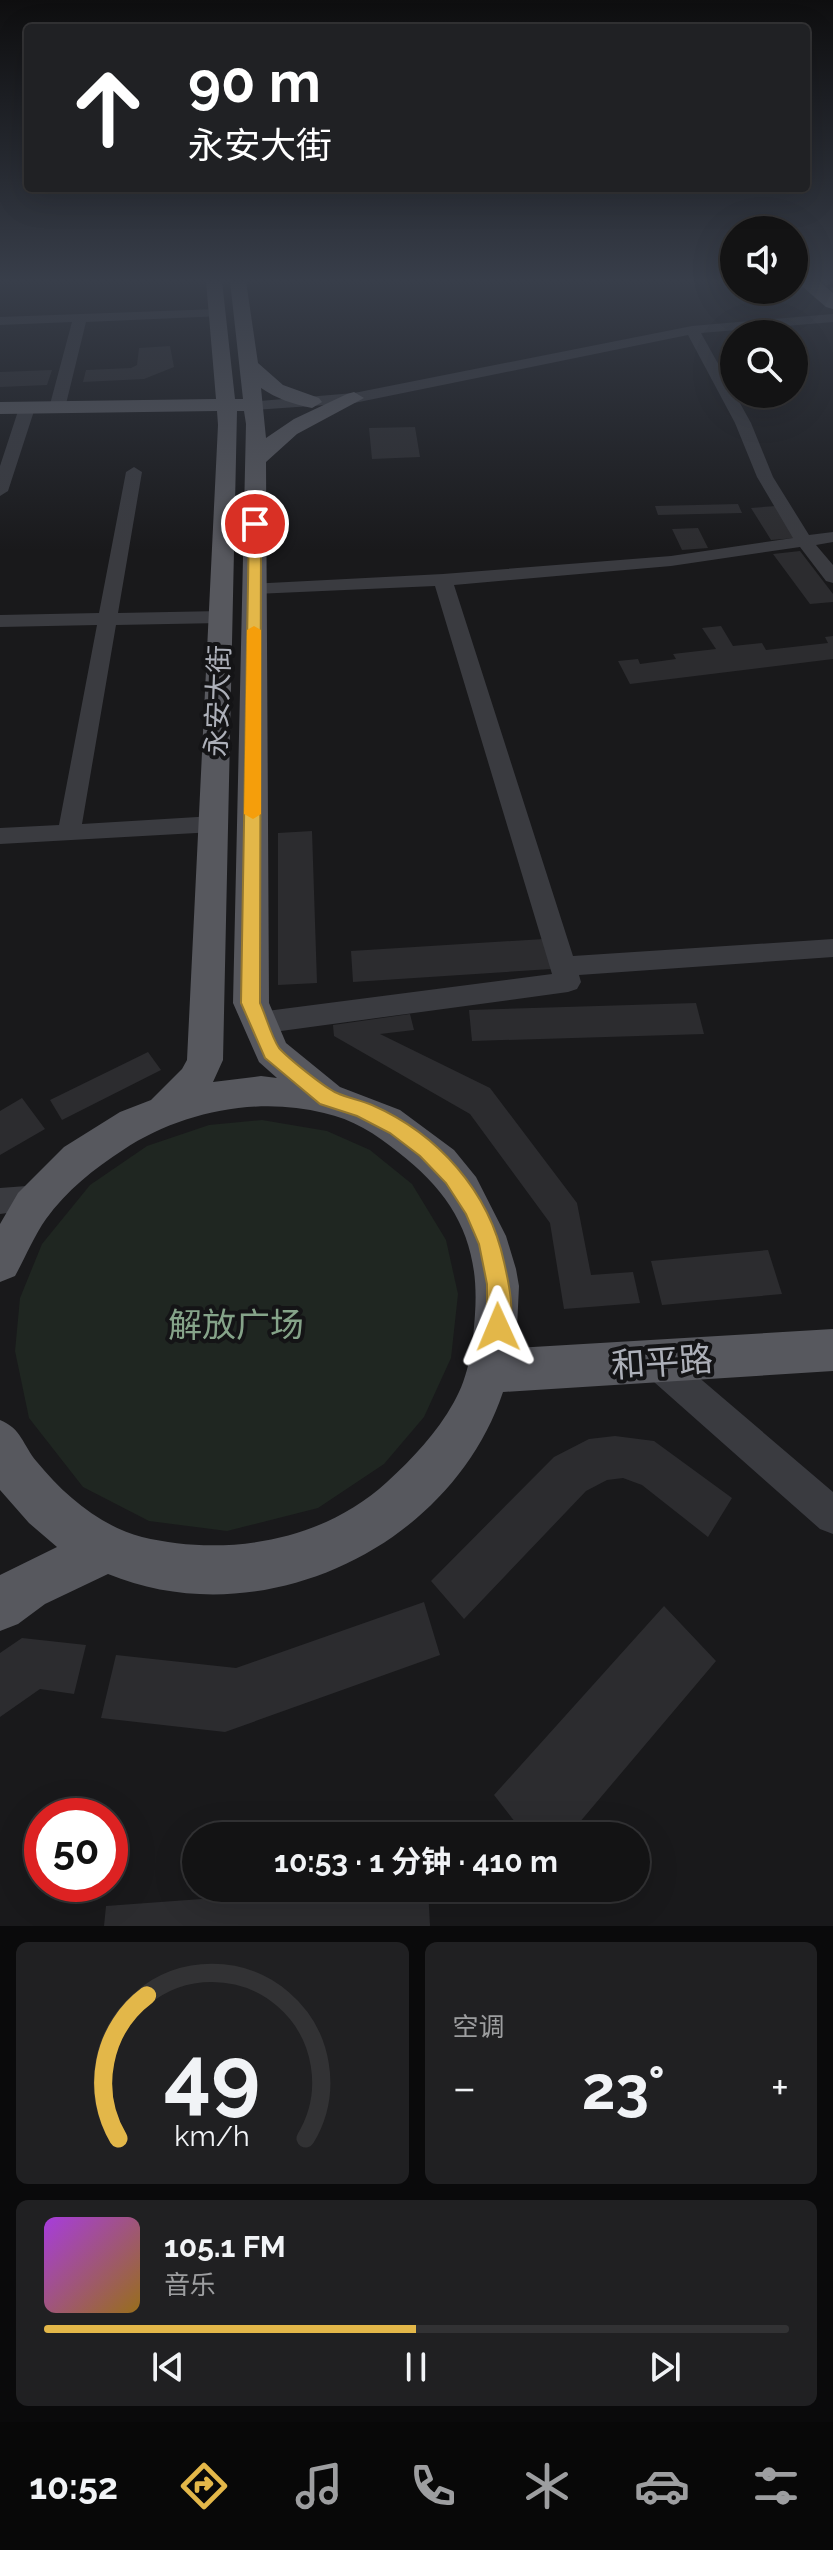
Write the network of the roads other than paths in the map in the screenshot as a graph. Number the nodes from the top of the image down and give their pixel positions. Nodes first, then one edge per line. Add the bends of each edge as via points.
1 (66, 371) edge
2 (232, 371) edge
3 (247, 371) edge
4 (254, 371) edge
5 (489, 371) edge
6 (714, 371) edge
7 (354, 398) junction
8 (312, 402) junction
9 (240, 406) junction
10 (0, 408) edge
11 (27, 408) junction
12 (57, 408) junction
13 (256, 460) junction
14 (134, 472) dead end
15 (0, 491) edge
16 (833, 537) edge
17 (803, 540) junction
18 (833, 577) edge
19 (443, 580) junction
20 (255, 588) junction
21 (221, 617) junction
22 (108, 620) junction
23 (0, 621) edge
24 (214, 824) junction
25 (69, 832) junction
26 (0, 836) edge
27 (833, 948) edge
28 (563, 966) junction
29 (259, 1023) junction
30 (327, 1098) junction
31 (167, 1107) junction
32 (20, 1199) edge
33 (0, 1263) edge
34 (833, 1350) edge
35 (657, 1363) junction
36 (490, 1371) junction
37 (0, 1443) edge
38 (833, 1516) edge
39 (107, 1549) junction
40 (0, 1606) edge

1 - 12 street
2 - 9 main road, 永安大街
3 - 9 main road, 永安大街
4 - 8 main road via 275,391
5 - 7 street
6 - 17 street via 765,477
7 - 8 street
7 - 13 main road via 292,426
8 - 9 street
9 - 12 main road
9 - 13 main road, 永安大街
9 - 21 main road, 永安大街
10 - 11 main road
11 - 12 main road
11 - 15 street
13 - 20 main road, 永安大街
14 - 22 street
16 - 17 street
17 - 18 street
17 - 19 street via 671,561
19 - 20 street
19 - 28 street
20 - 29 main road, 永安大街 via 251,1003
21 - 22 street
21 - 24 main road, 永安大街
22 - 23 street
22 - 25 street
24 - 25 street
24 - 31 main road, 永安大街 via 205,1060 196,1079
25 - 26 street
27 - 28 street
28 - 29 street via 568,982
29 - 30 main road, 永安大街 via 272,1052
30 - 31 main road via 250,1091
30 - 36 main road via 386,1121 427,1149 474,1209 490,1244 498,1284
31 - 32 main road via 122,1129
32 - 33 main road via 28,1212
34 - 35 main road, 和平路
35 - 36 main road, 和平路
35 - 38 street
36 - 39 main road via 470,1421 439,1468 396,1509 345,1542 287,1564 225,1573 169,1569
37 - 39 main road via 28,1489 70,1529
39 - 40 main road via 27,1586

